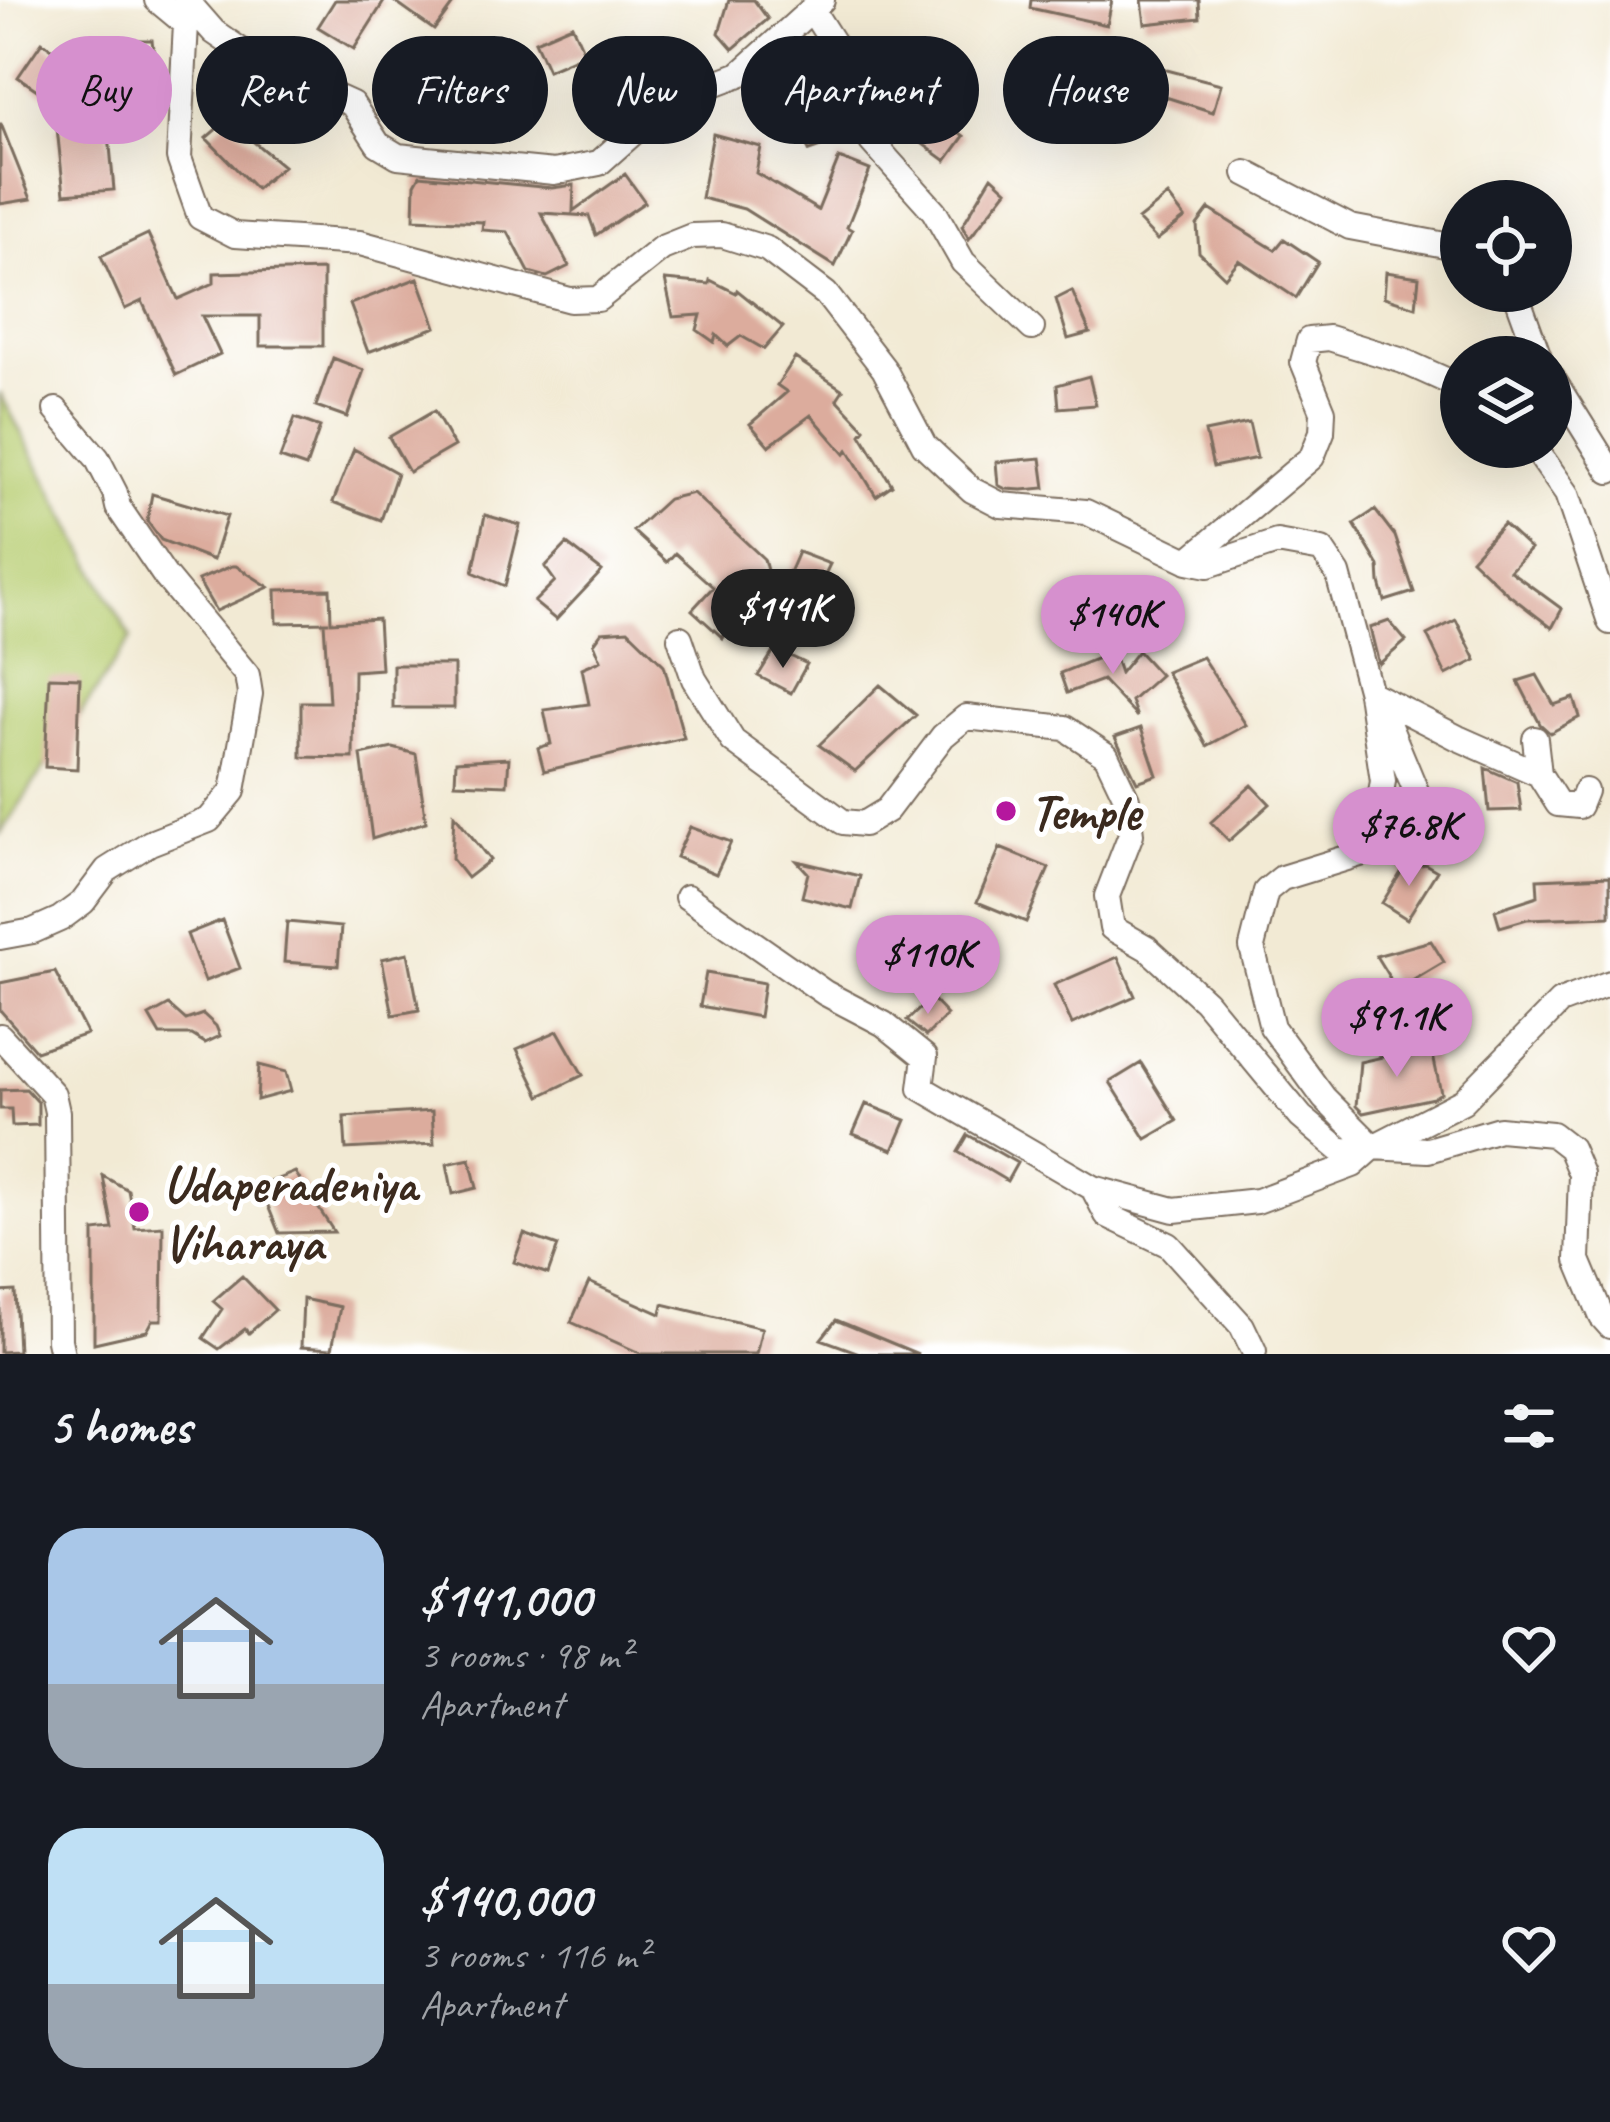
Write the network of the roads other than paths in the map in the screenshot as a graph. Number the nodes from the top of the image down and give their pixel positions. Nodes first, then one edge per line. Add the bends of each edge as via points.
1 (157, 0) edge
2 (186, 0) edge
3 (817, 5) edge
4 (1246, 173) dead end
5 (1440, 244) edge
6 (1032, 328) dead end
7 (1440, 378) edge
8 (56, 410) dead end
9 (1572, 410) edge
10 (1549, 468) edge
11 (1610, 471) edge
12 (1188, 560) junction
13 (1610, 622) edge
14 (680, 638) dead end
15 (1373, 695) junction
16 (1534, 739) dead end
17 (1539, 774) junction
18 (1585, 791) dead end
19 (1417, 850) dead end
20 (687, 897) dead end
21 (0, 937) edge
22 (1610, 983) edge
23 (0, 1036) edge
24 (1373, 1147) junction
25 (1093, 1188) junction
26 (1610, 1326) edge
27 (1254, 1351) dead end
28 (62, 1354) edge

1 - 12 street via 186,24 179,158 200,217 236,235 360,243 570,300 598,299 662,248 692,236 722,235 767,249 826,294 884,369 924,445 972,490 1001,505 1086,512
2 - 3 street via 255,60 352,104 378,144 398,156 554,172 599,163 669,101 740,74
3 - 6 street via 872,142 934,211 963,262
4 - 5 street via 1350,226
7 - 12 street via 1329,338 1310,340 1303,362 1323,410 1312,458
8 - 21 street via 97,458 118,507 165,576 247,675 250,694 233,791 209,820 107,870 60,919
9 - 11 street
10 - 13 street via 1567,494
12 - 15 street via 1208,566 1276,542 1322,550 1338,574
14 - 24 street via 694,679 733,741 843,822 864,824 887,811 966,717 1065,728 1106,755 1127,799 1131,834 1107,896 1112,928 1147,947 1205,1001 1301,1117 1339,1149
15 - 17 street
15 - 19 street via 1427,820
15 - 24 street via 1383,781 1363,853 1282,878 1266,891 1252,947 1272,1027
16 - 17 street
17 - 18 street via 1558,804 1579,806
20 - 25 street via 911,1046 925,1058 921,1088
22 - 24 street via 1560,1002 1462,1101
23 - 28 street via 52,1094 58,1112
24 - 25 street via 1353,1166 1257,1201 1174,1210
24 - 26 street via 1428,1150 1499,1129 1552,1134 1570,1148 1581,1174 1579,1261
25 - 27 street via 1107,1215 1169,1245

